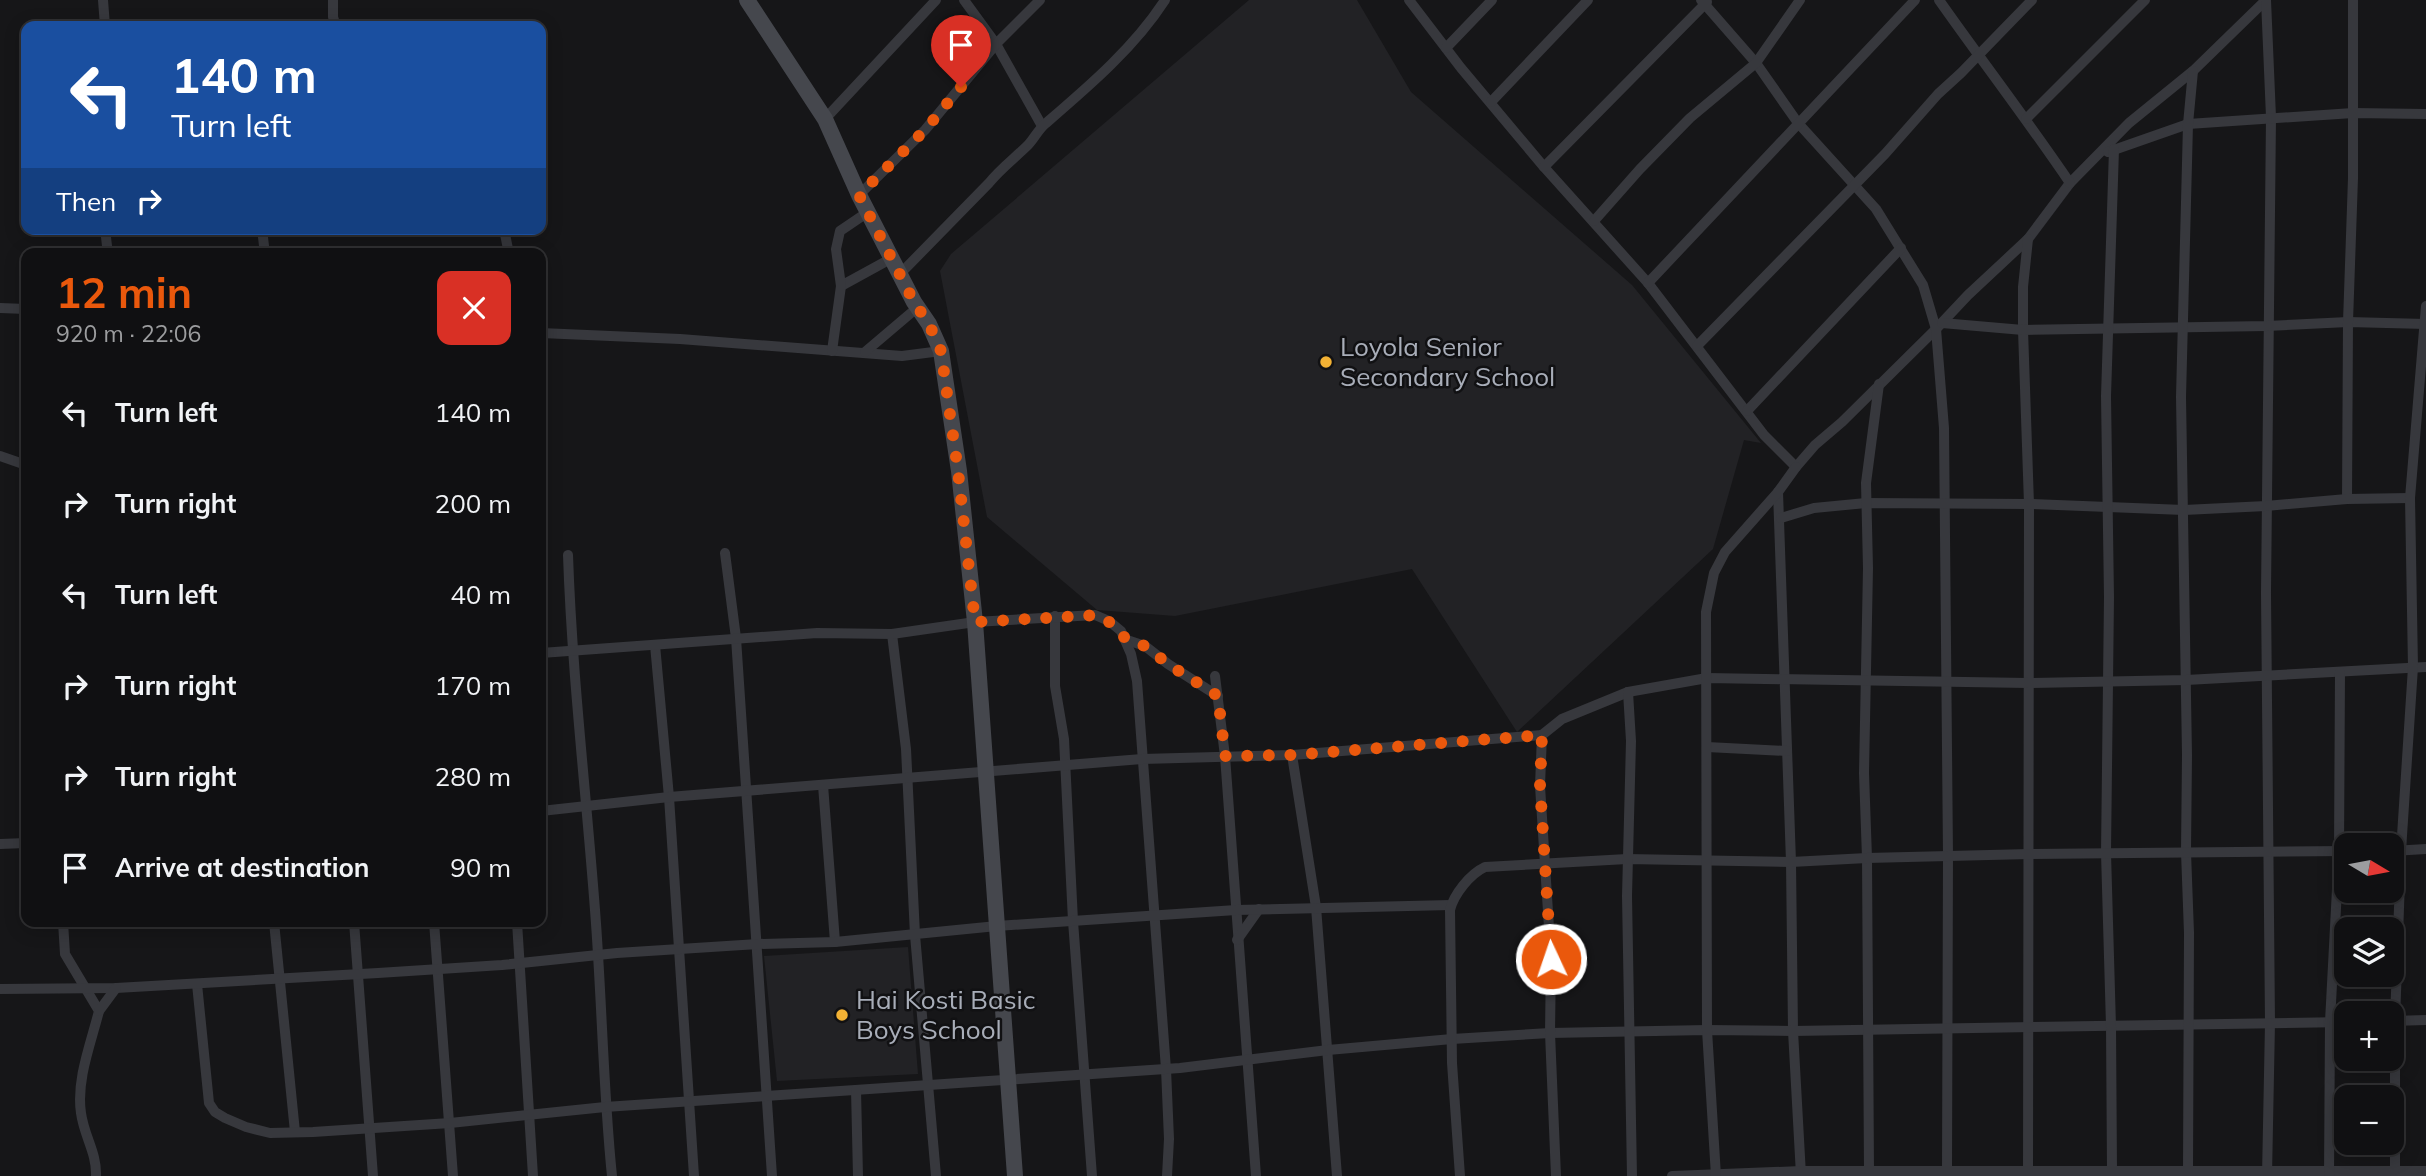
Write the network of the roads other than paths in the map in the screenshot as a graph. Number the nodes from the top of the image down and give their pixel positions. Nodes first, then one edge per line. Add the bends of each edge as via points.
1 (103, 0) edge
2 (333, 0) edge
3 (747, 0) edge
4 (936, 0) edge
5 (964, 0) edge
6 (1040, 0) edge
7 (1165, 0) edge
8 (1409, 0) edge
9 (1492, 0) edge
10 (1588, 0) edge
11 (1800, 0) edge
12 (1915, 0) edge
13 (1939, 0) edge
14 (2032, 0) edge
15 (2145, 0) edge
16 (2266, 0) edge
17 (2353, 0) edge
18 (1705, 2) edge
19 (105, 21) edge
20 (335, 21) edge
21 (996, 44) junction
22 (1446, 48) junction
23 (1979, 56) junction
24 (1756, 63) junction
25 (2193, 71) junction
26 (1491, 102) junction
27 (2353, 113) junction
28 (2426, 114) edge
29 (2271, 117) junction
30 (2026, 118) junction
31 (825, 119) junction
32 (1798, 123) junction
33 (2188, 124) junction
34 (1042, 126) junction
35 (2114, 149) junction
36 (2098, 155) junction
37 (1544, 167) junction
38 (2070, 183) junction
39 (1854, 184) junction
40 (859, 195) junction
41 (868, 212) junction
42 (1594, 220) junction
43 (2028, 239) junction
44 (1901, 248) junction
45 (892, 258) junction
46 (900, 274) junction
47 (1648, 283) junction
48 (841, 286) junction
49 (2426, 306) edge
50 (918, 307) junction
51 (0, 308) edge
52 (21, 309) edge
53 (2348, 322) junction
54 (2426, 324) edge
55 (1939, 326) junction
56 (2267, 326) junction
57 (2183, 327) junction
58 (2023, 330) junction
59 (2109, 330) junction
60 (546, 333) edge
61 (1697, 346) junction
62 (832, 351) junction
63 (941, 351) junction
64 (864, 352) junction
65 (1879, 383) junction
66 (1747, 411) junction
67 (0, 456) edge
68 (21, 463) edge
69 (1796, 467) junction
70 (1778, 492) junction
71 (2410, 498) junction
72 (2347, 499) junction
73 (1866, 503) junction
74 (2029, 504) junction
75 (1944, 505) junction
76 (2108, 506) junction
77 (2266, 506) junction
78 (2184, 510) junction
79 (1781, 518) junction
80 (725, 553) dead end
81 (568, 555) dead end
82 (1055, 616) junction
83 (975, 622) junction
84 (892, 634) junction
85 (736, 638) junction
86 (1125, 639) junction
87 (655, 645) junction
88 (572, 652) junction
89 (546, 653) edge
90 (2413, 667) junction
91 (2426, 667) edge
92 (2340, 672) junction
93 (2266, 675) junction
94 (1215, 676) dead end
95 (1707, 678) junction
96 (1786, 680) junction
97 (1864, 680) junction
98 (2186, 680) junction
99 (2107, 681) junction
100 (1945, 683) junction
101 (2028, 683) junction
102 (1628, 692) junction
103 (1218, 696) junction
104 (1542, 735) junction
105 (1707, 747) junction
106 (1787, 751) junction
107 (1292, 755) junction
108 (1225, 756) junction
109 (1142, 760) junction
110 (1065, 767) junction
111 (987, 773) junction
112 (909, 780) junction
113 (823, 785) junction
114 (746, 790) junction
115 (669, 797) junction
116 (587, 807) junction
117 (546, 811) edge
118 (2343, 833) edge
119 (2398, 833) edge
120 (21, 843) edge
121 (0, 844) edge
122 (2426, 849) edge
123 (2404, 850) edge
124 (2268, 851) junction
125 (2334, 851) edge
126 (2186, 852) junction
127 (2106, 853) junction
128 (2030, 854) junction
129 (1948, 856) junction
130 (1867, 858) junction
131 (1627, 859) junction
132 (1706, 861) junction
133 (1791, 862) junction
134 (1545, 863) junction
135 (2339, 903) edge
136 (2395, 903) edge
137 (1451, 905) junction
138 (1316, 907) junction
139 (1259, 909) junction
140 (1236, 910) junction
141 (1155, 915) junction
142 (1073, 921) junction
143 (998, 926) junction
144 (63, 927) edge
145 (274, 927) edge
146 (354, 927) edge
147 (434, 927) edge
148 (517, 927) edge
149 (915, 934) junction
150 (1237, 940) junction
151 (835, 943) junction
152 (758, 944) junction
153 (679, 949) junction
154 (598, 955) junction
155 (520, 963) junction
156 (438, 969) junction
157 (358, 974) junction
158 (278, 979) junction
159 (197, 984) junction
160 (85, 988) junction
161 (116, 988) junction
162 (0, 989) edge
163 (2394, 1001) edge
164 (99, 1011) junction
165 (2426, 1020) edge
166 (2404, 1021) edge
167 (2330, 1022) junction
168 (2334, 1022) edge
169 (2270, 1023) junction
170 (2190, 1024) junction
171 (2112, 1026) junction
172 (2027, 1027) junction
173 (1946, 1029) junction
174 (1707, 1030) junction
175 (1866, 1030) junction
176 (1793, 1031) junction
177 (1550, 1033) junction
178 (1629, 1033) junction
179 (1452, 1039) junction
180 (1328, 1050) junction
181 (1246, 1060) junction
182 (1166, 1069) junction
183 (2394, 1071) edge
184 (1085, 1075) junction
185 (1008, 1080) junction
186 (930, 1085) junction
187 (856, 1090) junction
188 (766, 1096) junction
189 (688, 1101) junction
190 (605, 1107) junction
191 (530, 1114) junction
192 (450, 1123) junction
193 (370, 1128) junction
194 (295, 1132) junction
195 (1869, 1171) junction
196 (1947, 1171) junction
197 (2028, 1171) junction
198 (2112, 1171) junction
199 (2188, 1171) junction
200 (2426, 1171) edge
201 (1801, 1173) edge
202 (1890, 1173) edge
203 (1983, 1173) edge
204 (2328, 1173) edge
205 (2395, 1173) edge
206 (2064, 1174) edge
207 (2136, 1174) edge
208 (2202, 1174) edge
209 (2267, 1174) edge
210 (1716, 1175) edge
211 (96, 1176) edge
212 (373, 1176) edge
213 (453, 1176) edge
214 (533, 1176) edge
215 (612, 1176) edge
216 (694, 1176) edge
217 (772, 1176) edge
218 (858, 1176) edge
219 (936, 1176) edge
220 (1015, 1176) edge
221 (1092, 1176) edge
222 (1167, 1176) edge
223 (1255, 1176) edge
224 (1337, 1176) edge
225 (1460, 1176) edge
226 (1556, 1176) edge
227 (1632, 1176) edge
228 (1674, 1176) edge

1 - 19 street
2 - 20 street
3 - 31 main road
4 - 31 street
5 - 21 street
6 - 21 street
7 - 34 street via 1104,70
8 - 22 street
9 - 22 street
10 - 26 street
11 - 24 street
12 - 32 street
13 - 23 street
14 - 23 street
15 - 30 street
16 - 25 street
16 - 29 street
17 - 27 street
18 - 24 street
18 - 37 street
21 - 34 street
21 - 40 street via 925,130
22 - 26 street
23 - 30 street
23 - 39 street
24 - 32 street
24 - 42 street via 1690,118
25 - 33 street
25 - 36 street
26 - 37 street
27 - 28 street
27 - 29 street
27 - 53 street
29 - 33 street
29 - 56 street
30 - 38 street
31 - 40 main road
32 - 39 street
32 - 47 street
33 - 35 street
33 - 57 street
34 - 46 street
35 - 36 street
35 - 59 street
36 - 38 street
37 - 42 street
38 - 43 street
39 - 44 street
39 - 61 street
40 - 41 main road
41 - 45 main road
41 - 48 street via 841,231 836,249
42 - 47 street
43 - 55 street
43 - 58 street
44 - 55 street via 1923,285
44 - 66 street
45 - 46 main road
45 - 48 street
46 - 50 main road
47 - 61 street
48 - 62 street
49 - 54 street
50 - 63 main road
50 - 64 street
51 - 52 street
53 - 54 street
53 - 56 street
53 - 72 street
54 - 71 street
55 - 58 street
55 - 65 street
55 - 75 street
56 - 57 street
56 - 77 street
57 - 59 street
57 - 78 street
58 - 59 street
58 - 74 street
59 - 76 street
60 - 62 street
61 - 66 street
62 - 64 street
63 - 64 street via 902,356
63 - 83 main road
65 - 69 street
65 - 73 street
66 - 69 street
67 - 68 street
69 - 70 street
70 - 79 street
70 - 95 street via 1725,552 1714,573 1706,612
71 - 72 street
71 - 90 street
72 - 77 street
73 - 75 street
73 - 79 street via 1814,508
73 - 97 street
74 - 75 street
74 - 76 street
74 - 101 street
75 - 100 street
76 - 78 street
76 - 99 street
77 - 78 street
77 - 93 street
78 - 98 street
79 - 96 street
80 - 85 street
81 - 88 street
82 - 83 street
82 - 86 street via 1096,615 1109,621
82 - 110 street via 1055,686
83 - 84 street
83 - 111 main road
84 - 85 street
84 - 112 street
85 - 87 street
85 - 114 street
86 - 103 street via 1145,646
86 - 109 street via 1137,681
87 - 88 street
87 - 115 street
88 - 89 street
88 - 116 street
90 - 91 street
90 - 92 street
90 - 119 street
92 - 93 street
92 - 118 street
93 - 98 street
93 - 124 street
94 - 103 street
95 - 96 street
95 - 102 street
95 - 105 street
96 - 97 street
96 - 106 street
97 - 100 street
97 - 130 street
98 - 99 street
98 - 126 street
99 - 101 street
99 - 127 street
100 - 101 street
100 - 129 street
101 - 128 street
102 - 104 street via 1562,719
102 - 131 street via 1631,799
103 - 108 street
104 - 107 street
104 - 134 street
105 - 106 street
105 - 132 street
106 - 133 street
107 - 108 street
107 - 138 street
108 - 109 street
108 - 140 street
109 - 110 street
109 - 141 street
110 - 111 street
110 - 142 street
111 - 112 street
111 - 143 main road
112 - 113 street
112 - 149 street
113 - 114 street
113 - 151 street
114 - 115 street
114 - 152 street
115 - 116 street
115 - 153 street
116 - 117 street
116 - 154 street
120 - 121 street
122 - 123 street
124 - 125 street
124 - 126 street
124 - 169 street
126 - 127 street
126 - 170 street
127 - 128 street
127 - 171 street
128 - 129 street
128 - 172 street
129 - 130 street
129 - 173 street
130 - 133 street
130 - 175 street
131 - 132 street
131 - 134 street
131 - 178 street
132 - 133 street
132 - 174 street
133 - 176 street
134 - 137 street via 1480,869
134 - 177 street
135 - 167 street
136 - 163 street
137 - 138 street
137 - 179 street
138 - 139 street
138 - 180 street
139 - 140 street
139 - 150 street
140 - 141 street
140 - 150 street
141 - 142 street
141 - 182 street
142 - 143 street
142 - 184 street
143 - 149 street
143 - 185 main road
144 - 160 street via 65,954
145 - 158 street
146 - 157 street
147 - 156 street
148 - 155 street
149 - 151 street
149 - 186 street
150 - 181 street
151 - 152 street
152 - 153 street
152 - 188 street
153 - 154 street
153 - 189 street
154 - 155 street
154 - 190 street
155 - 156 street
155 - 191 street
156 - 157 street
156 - 192 street
157 - 158 street
157 - 193 street
158 - 159 street
158 - 194 street
159 - 161 street
159 - 194 street via 209,1103 215,1112 246,1126 270,1133
160 - 161 street
160 - 162 street
160 - 164 street
161 - 164 street
164 - 211 street via 83,1075 80,1111 96,1159
165 - 166 street
167 - 168 street
167 - 169 street
167 - 204 street
169 - 170 street
169 - 209 street
170 - 171 street
170 - 199 street
171 - 172 street
171 - 198 street
172 - 173 street
172 - 197 street
173 - 175 street
173 - 196 street
174 - 176 street
174 - 178 street
174 - 210 street
175 - 176 street
175 - 195 street
176 - 201 street
177 - 178 street
177 - 179 street
177 - 226 street
178 - 227 street
179 - 180 street
179 - 225 street
180 - 181 street
180 - 224 street
181 - 182 street
181 - 223 street
182 - 184 street
182 - 222 street
183 - 205 street
184 - 185 street
184 - 221 street
185 - 186 street
185 - 220 main road
186 - 187 street
186 - 219 street
187 - 188 street
187 - 218 street
188 - 189 street
188 - 217 street
189 - 190 street
189 - 216 street
190 - 191 street
190 - 215 street
191 - 192 street
191 - 214 street
192 - 193 street
192 - 213 street
193 - 194 street
193 - 212 street
195 - 201 street
195 - 202 street
196 - 202 street
196 - 203 street
197 - 203 street
197 - 206 street
198 - 206 street
198 - 207 street
199 - 207 street
199 - 208 street
200 - 205 street
201 - 210 street
204 - 205 street
204 - 209 street
208 - 209 street
210 - 228 street

